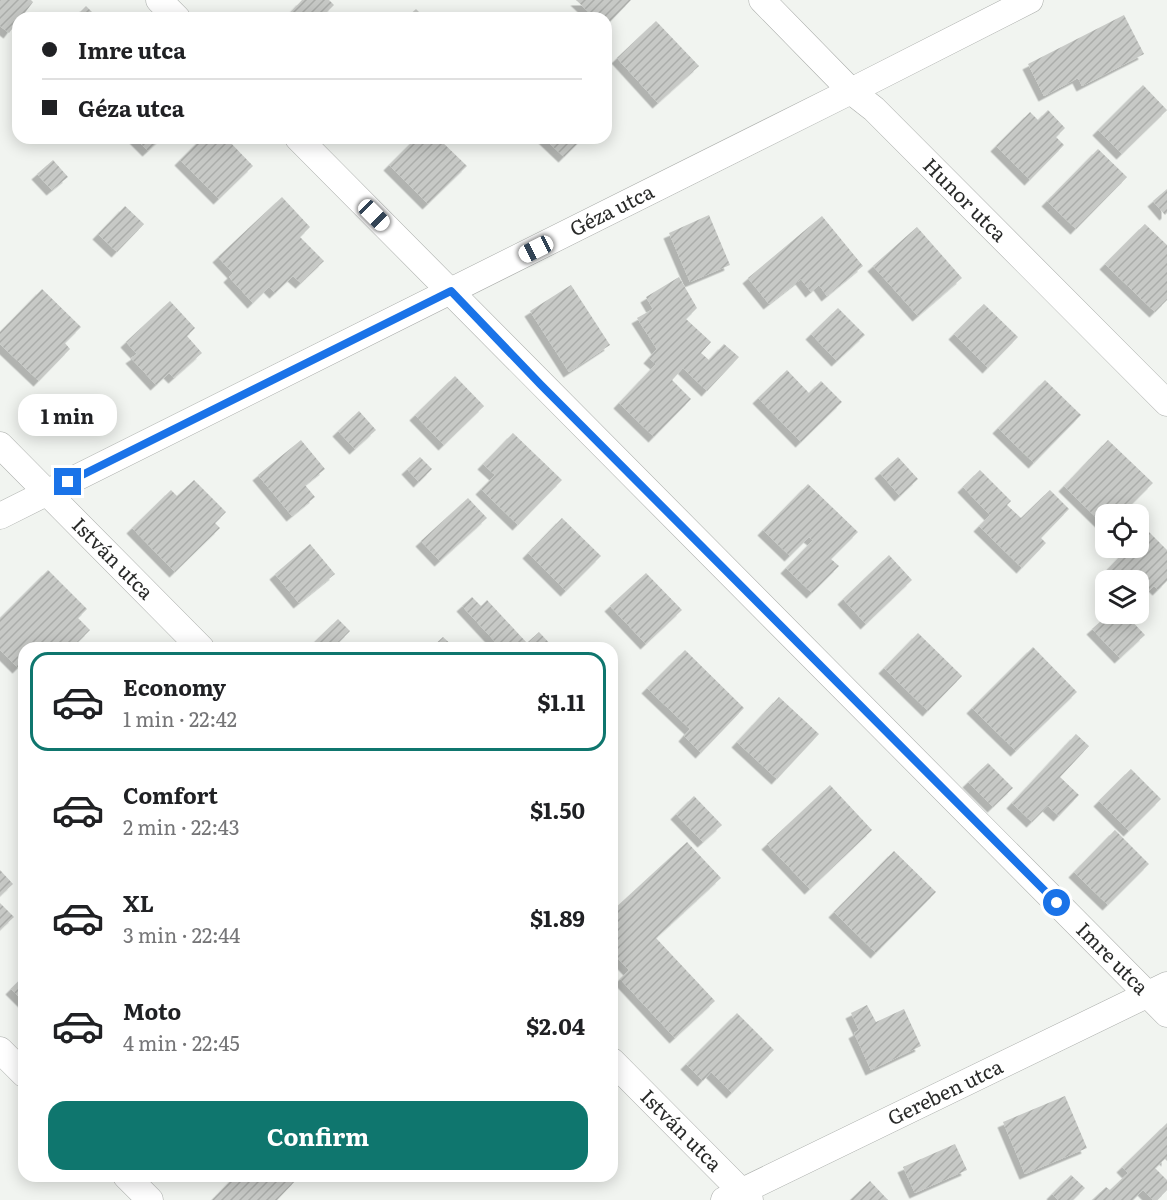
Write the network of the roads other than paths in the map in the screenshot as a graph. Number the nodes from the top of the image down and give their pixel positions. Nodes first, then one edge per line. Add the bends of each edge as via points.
1 (159, 0) edge
2 (762, 0) edge
3 (1030, 0) edge
4 (171, 12) edge
5 (851, 91) junction
6 (304, 144) edge
7 (451, 291) junction
8 (1167, 402) edge
9 (0, 445) edge
10 (47, 493) junction
11 (0, 516) edge
12 (195, 642) edge
13 (1157, 990) edge
14 (1167, 1014) edge
15 (0, 1050) edge
16 (618, 1067) edge
17 (18, 1068) edge
18 (132, 1182) edge
19 (739, 1197) edge
20 (150, 1200) edge

1 - 4 street
2 - 5 street, Hunor utca
3 - 5 street, Géza utca
5 - 7 street, Géza utca
5 - 8 street, Hunor utca via 874,109
6 - 7 street, Imre utca
7 - 10 street, Géza utca
7 - 13 street, Imre utca via 549,394
9 - 10 street, István utca
10 - 11 street, Géza utca
10 - 12 street, István utca
13 - 14 street, Imre utca
13 - 19 street, Gereben utca
15 - 17 street
16 - 19 street, István utca
18 - 20 street

